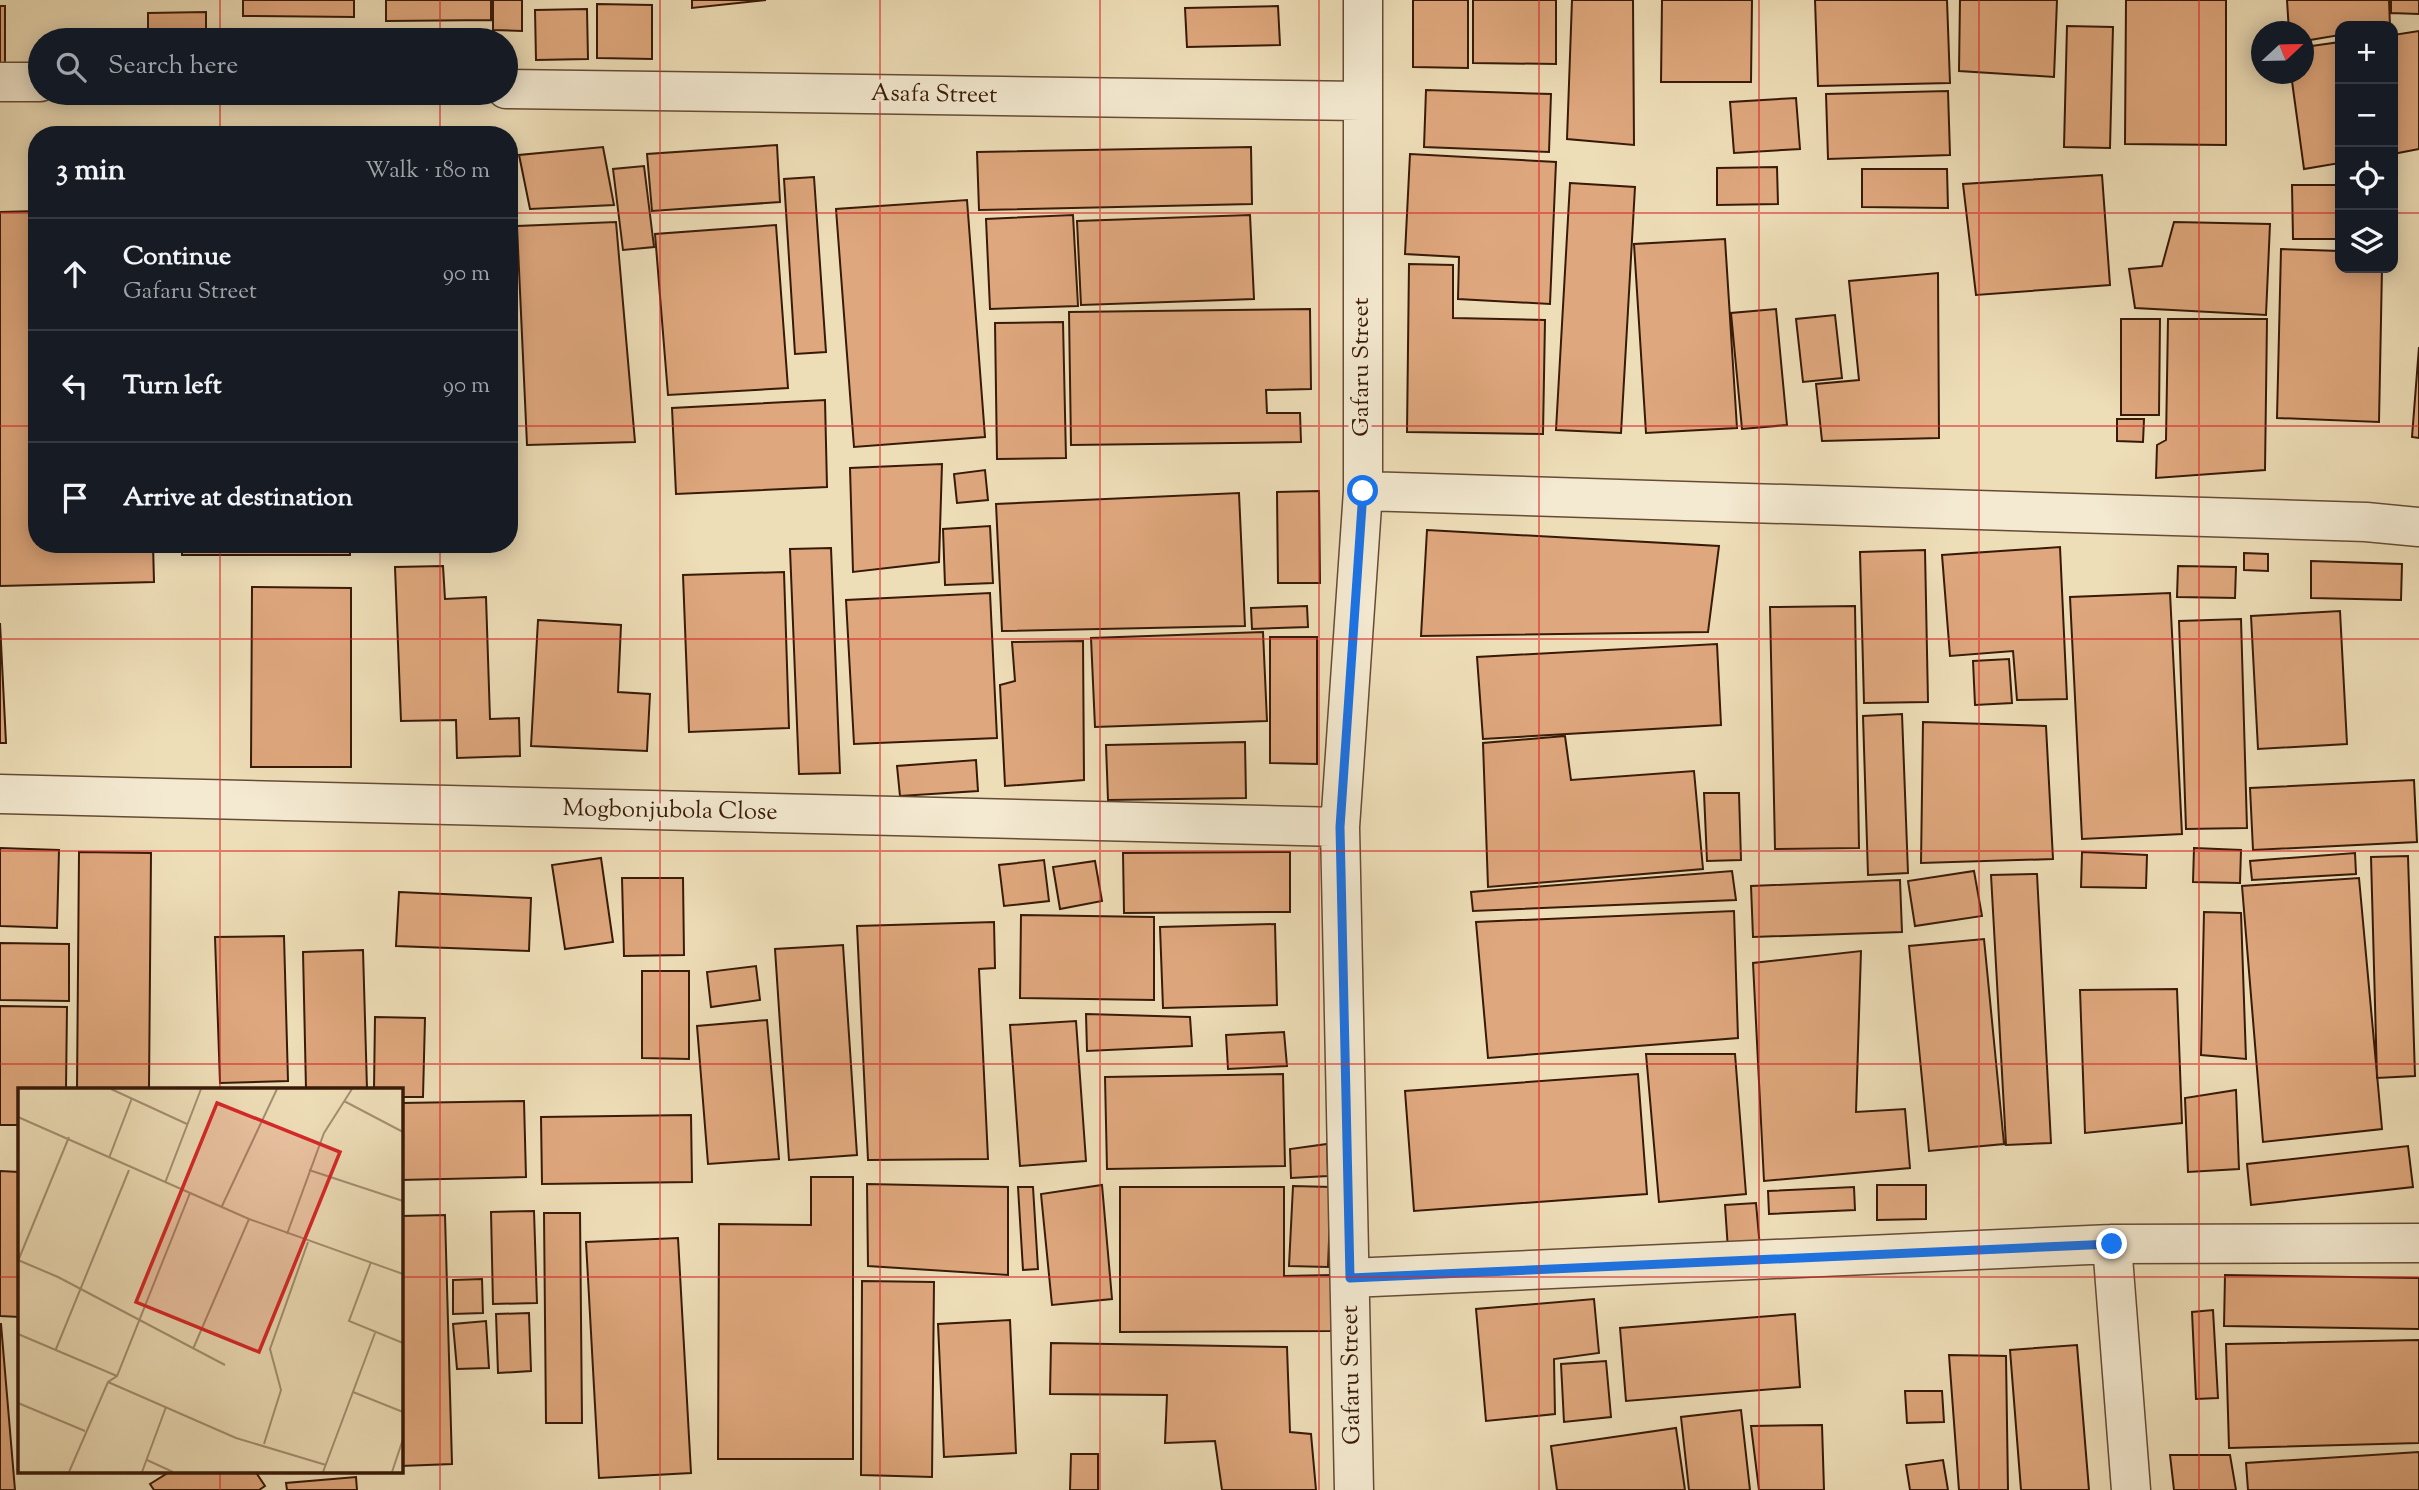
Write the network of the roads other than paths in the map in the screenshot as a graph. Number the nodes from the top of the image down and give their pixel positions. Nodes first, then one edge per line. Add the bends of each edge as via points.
1 (1363, 0) edge
2 (0, 82) edge
3 (28, 82) edge
4 (518, 89) edge
5 (1362, 102) junction
6 (1363, 491) junction
7 (2419, 527) edge
8 (0, 794) edge
9 (1340, 827) junction
10 (2419, 1243) edge
11 (2112, 1244) junction
12 (1350, 1278) junction
13 (1354, 1490) edge
14 (2131, 1490) edge

1 - 5 street, Gafaru Street
2 - 3 street
4 - 5 street, Asafa Street
5 - 6 street, Gafaru Street
6 - 7 street
6 - 9 street, Gafaru Street
8 - 9 street, Mogbonjubola Close
9 - 12 street, Gafaru Street
10 - 11 street
11 - 12 street
11 - 14 street
12 - 13 street, Gafaru Street

